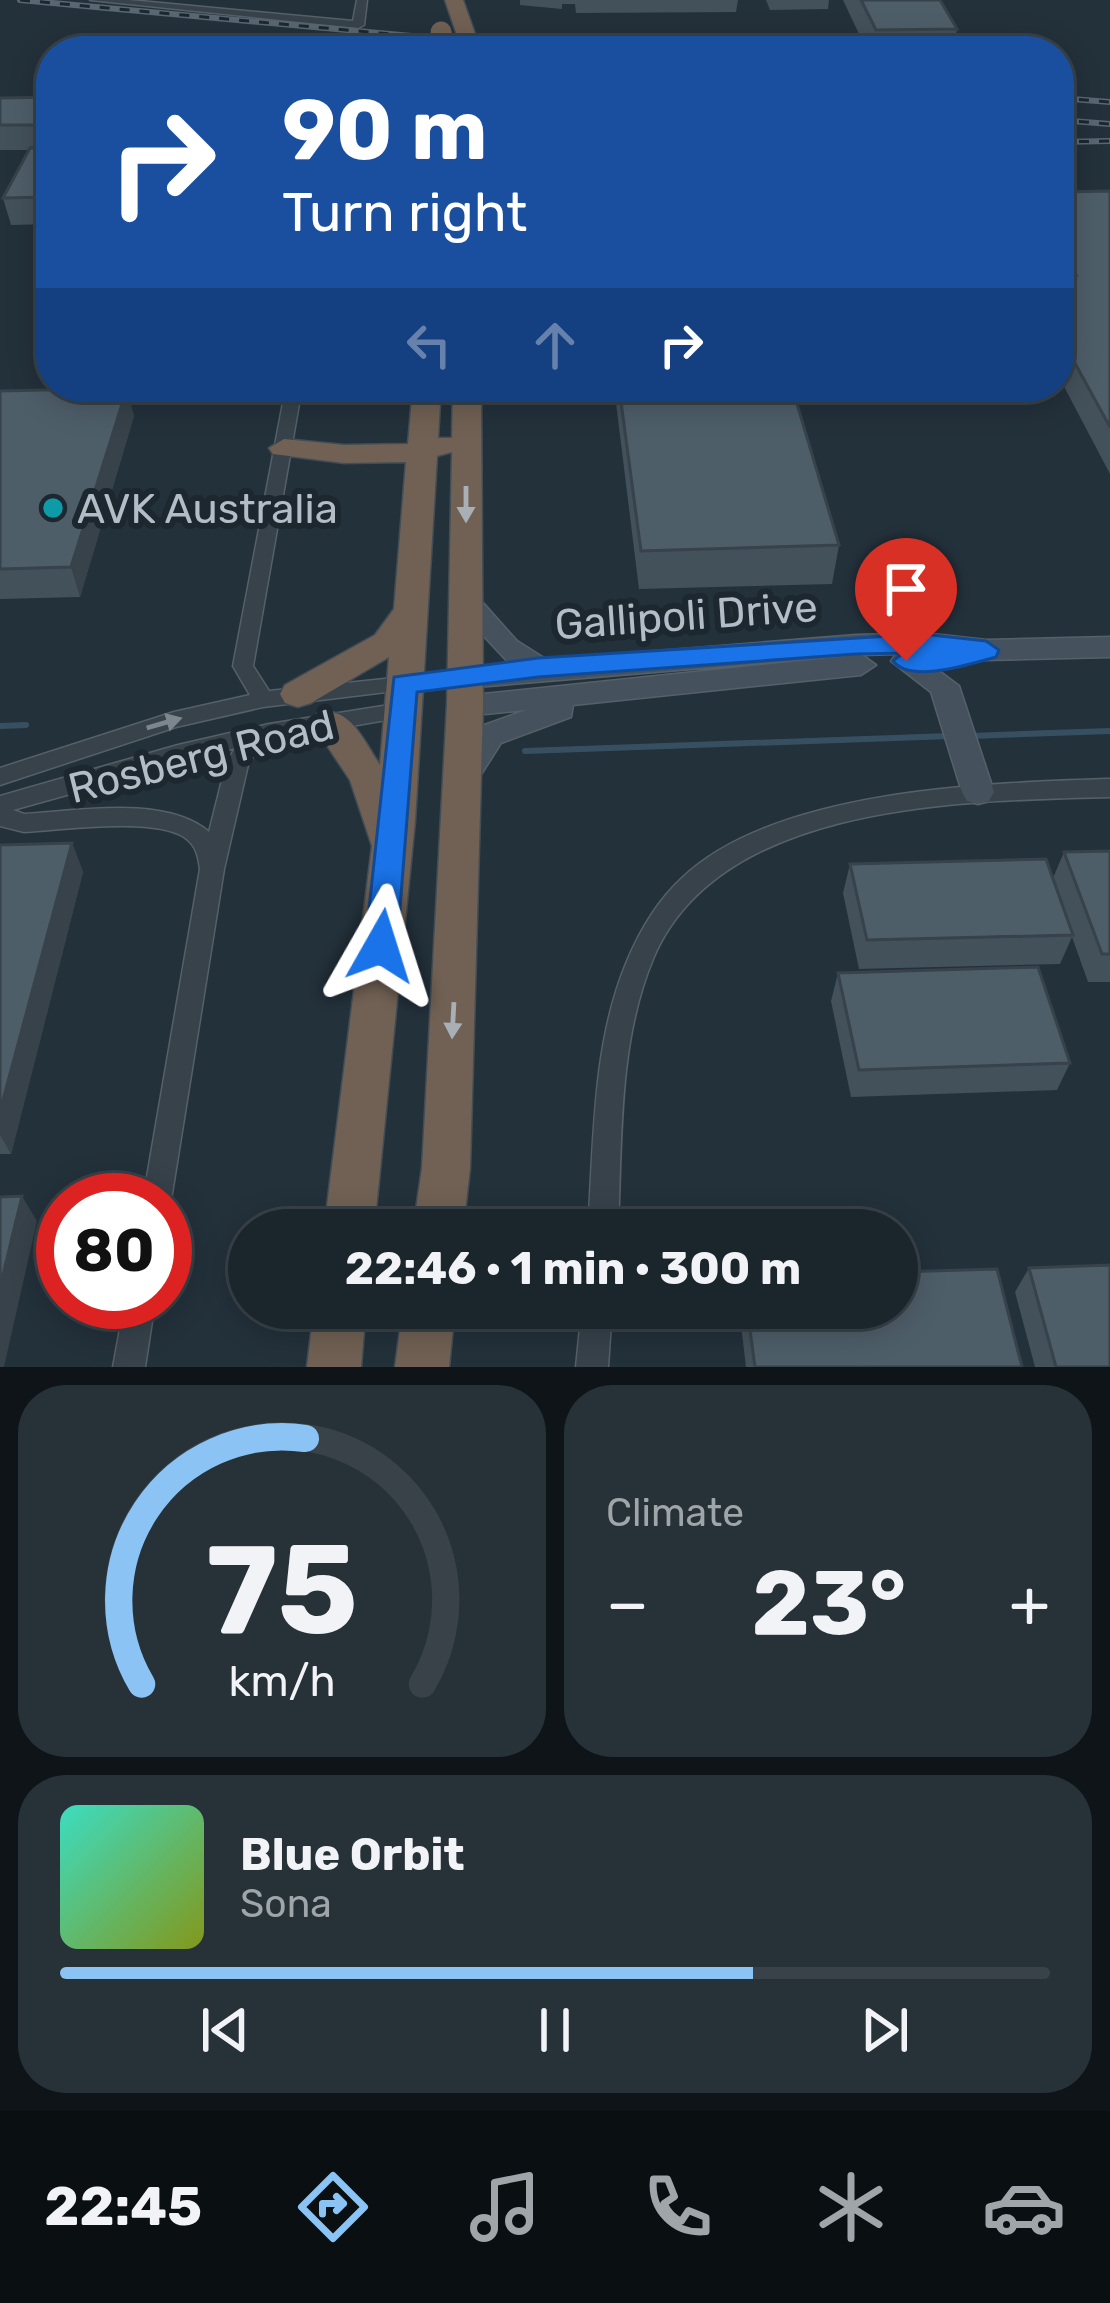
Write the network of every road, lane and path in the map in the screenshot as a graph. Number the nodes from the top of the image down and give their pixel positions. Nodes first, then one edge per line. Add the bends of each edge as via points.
1 (95, 0) edge
2 (362, 0) edge
3 (432, 0) edge
4 (454, 0) edge
5 (441, 36) edge
6 (464, 36) edge
7 (292, 402) edge
8 (422, 402) edge
9 (426, 402) edge
10 (467, 402) edge
11 (466, 428) junction
12 (284, 448) junction
13 (422, 452) junction
14 (466, 602) junction
15 (408, 614) junction
16 (1110, 647) edge
17 (986, 650) junction
18 (906, 661) junction
19 (538, 668) junction
20 (652, 685) junction
21 (464, 691) junction
22 (281, 696) junction
23 (403, 698) junction
24 (331, 723) junction
25 (269, 732) junction
26 (463, 778) junction
27 (4, 780) edge
28 (1110, 788) edge
29 (979, 792) junction
30 (0, 807) edge
31 (392, 851) junction
32 (212, 869) junction
33 (161, 1173) edge
34 (351, 1209) edge
35 (441, 1209) edge
36 (604, 1209) edge
37 (135, 1329) edge
38 (338, 1329) edge
39 (427, 1329) edge
40 (595, 1329) edge
41 (129, 1367) edge
42 (334, 1367) edge
43 (422, 1367) edge
44 (592, 1367) edge

1 - 2 street via 358,25
3 - 5 highway
4 - 6 highway
7 - 12 street
8 - 12 highway via 384,434 323,435
9 - 13 highway
10 - 11 highway
11 - 13 highway
11 -> 14 highway
12 - 13 highway
12 - 22 street via 243,666
13 - 15 highway
14 - 19 street via 507,648
14 - 21 highway
15 - 22 highway via 387,643
15 - 23 highway
16 - 17 street, Gallipoli Drive
17 - 18 street, Gallipoli Drive
17 - 19 street, Gallipoli Drive via 856,645
18 - 20 street, Gallipoli Drive
18 - 29 street via 944,686
19 - 21 street, Gallipoli Drive
20 - 21 street, Gallipoli Drive
20 - 26 street via 530,716 490,735
21 - 23 highway
21 - 26 highway
22 - 23 street, Rosberg Road
27 -> 22 street, Rosberg Road via 174,719
23 - 24 street, Rosberg Road
23 - 31 highway
24 - 25 street, Rosberg Road
24 - 31 highway via 368,777
25 - 30 street, Rosberg Road
25 - 32 street via 238,764
26 -> 35 highway
28 - 29 street
29 - 36 street via 809,820 690,885 656,926 625,1009
30 - 32 street via 7,819 24,823 185,824 205,842
31 - 34 highway
32 - 33 street
37 - 41 street
38 - 42 highway
39 - 43 highway
40 - 44 street

